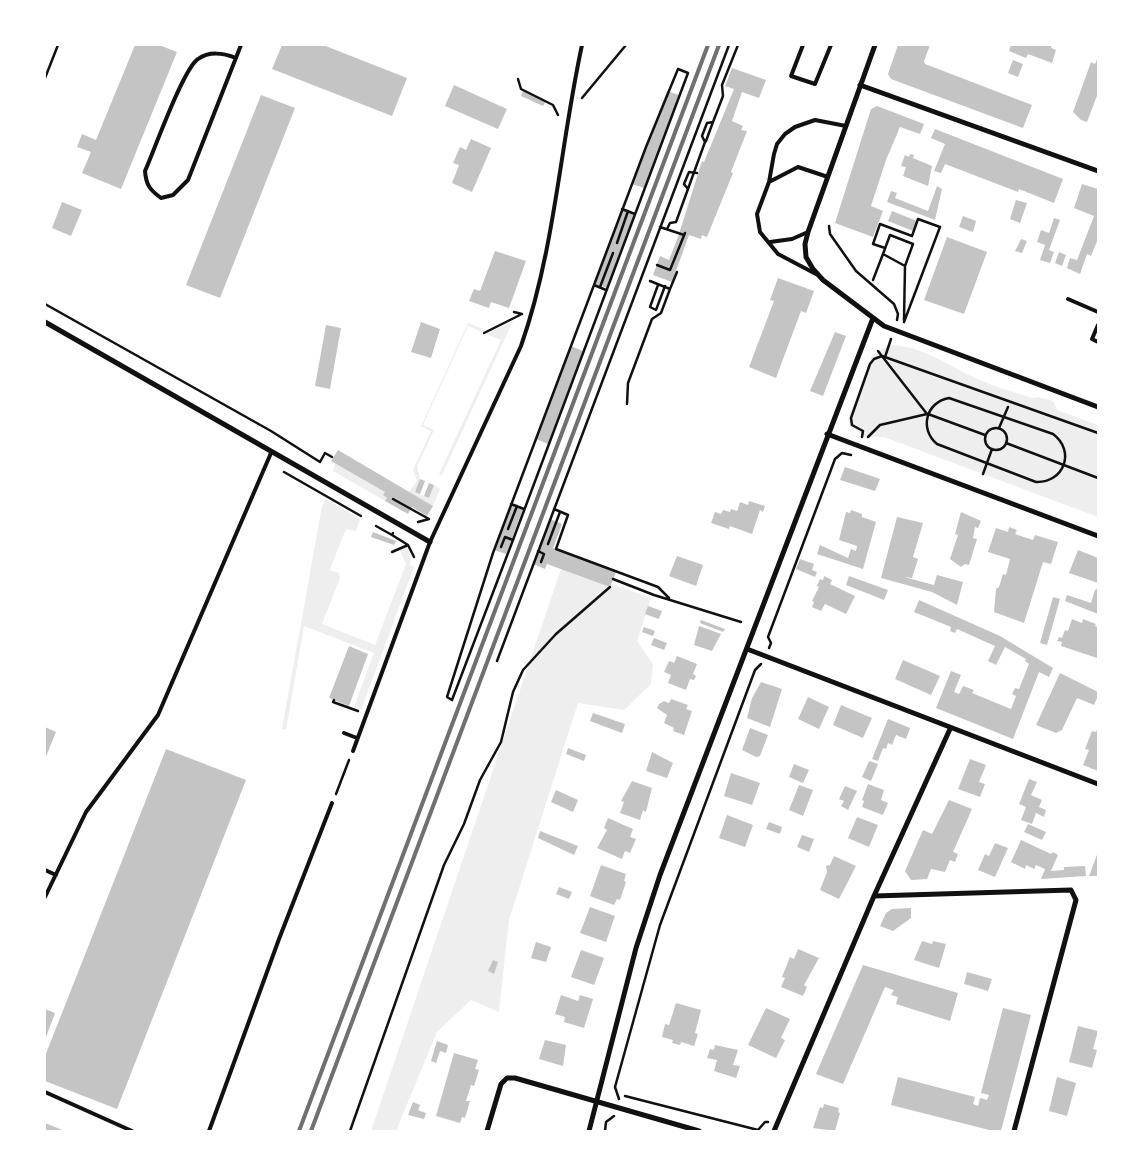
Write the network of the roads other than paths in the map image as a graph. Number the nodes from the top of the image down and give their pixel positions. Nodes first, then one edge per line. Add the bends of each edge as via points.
1 (241, 45) edge
2 (582, 45) edge
3 (803, 45) edge
4 (831, 45) edge
5 (875, 45) edge
6 (236, 58) junction
7 (860, 84) junction
8 (846, 126) junction
9 (1098, 171) edge
10 (828, 177) junction
11 (769, 182) junction
12 (808, 232) junction
13 (770, 242) junction
14 (818, 274) junction
15 (1068, 299) dead end
16 (1098, 312) edge
17 (873, 318) junction
18 (45, 322) edge
19 (1098, 325) edge
20 (1098, 342) edge
21 (1098, 407) edge
22 (827, 434) junction
23 (271, 452) junction
24 (1098, 536) edge
25 (430, 542) junction
26 (747, 649) junction
27 (950, 728) junction
28 (344, 733) dead end
29 (357, 738) junction
30 (353, 751) road end
31 (1098, 784) edge
32 (332, 803) road end
33 (45, 870) edge
34 (56, 875) junction
35 (874, 896) junction
36 (45, 897) edge
37 (45, 1092) edge
38 (595, 1101) junction
39 (132, 1131) edge
40 (209, 1131) edge
41 (487, 1131) edge
42 (589, 1131) edge
43 (699, 1131) edge
44 (774, 1131) edge
45 (1014, 1131) edge

1 - 6 lane
2 - 25 lane via 543,273 532,314 521,346
3 - 4 lane via 791,76 816,84
5 - 7 street
6 - 6 lane via 188,180 173,195 161,198 151,191 145,172 186,76 197,59 210,54
7 - 8 street
7 - 9 street
8 - 10 street
8 - 11 lane via 815,120 789,131 777,144
10 - 11 lane via 798,167
10 - 12 street
11 - 13 lane via 757,222 760,232
12 - 13 lane via 792,239
12 - 14 street via 806,257
13 - 14 lane via 783,258
14 - 17 street
15 - 16 lane
17 - 21 street via 894,331
17 - 22 street
18 - 23 street
19 - 20 lane via 1092,339
22 - 24 street
22 - 26 street
23 - 25 street
23 - 34 lane via 158,715 86,812
25 - 29 lane
26 - 27 street
26 - 38 street via 657,884 636,948
27 - 31 street
27 - 35 street
28 - 29 lane
29 - 30 lane
32 - 40 lane
33 - 34 lane
34 - 36 lane
35 - 44 street
35 - 45 street via 1071,890 1076,900
37 - 39 lane
38 - 41 street via 507,1078 501,1084
38 - 42 street
38 - 43 street

